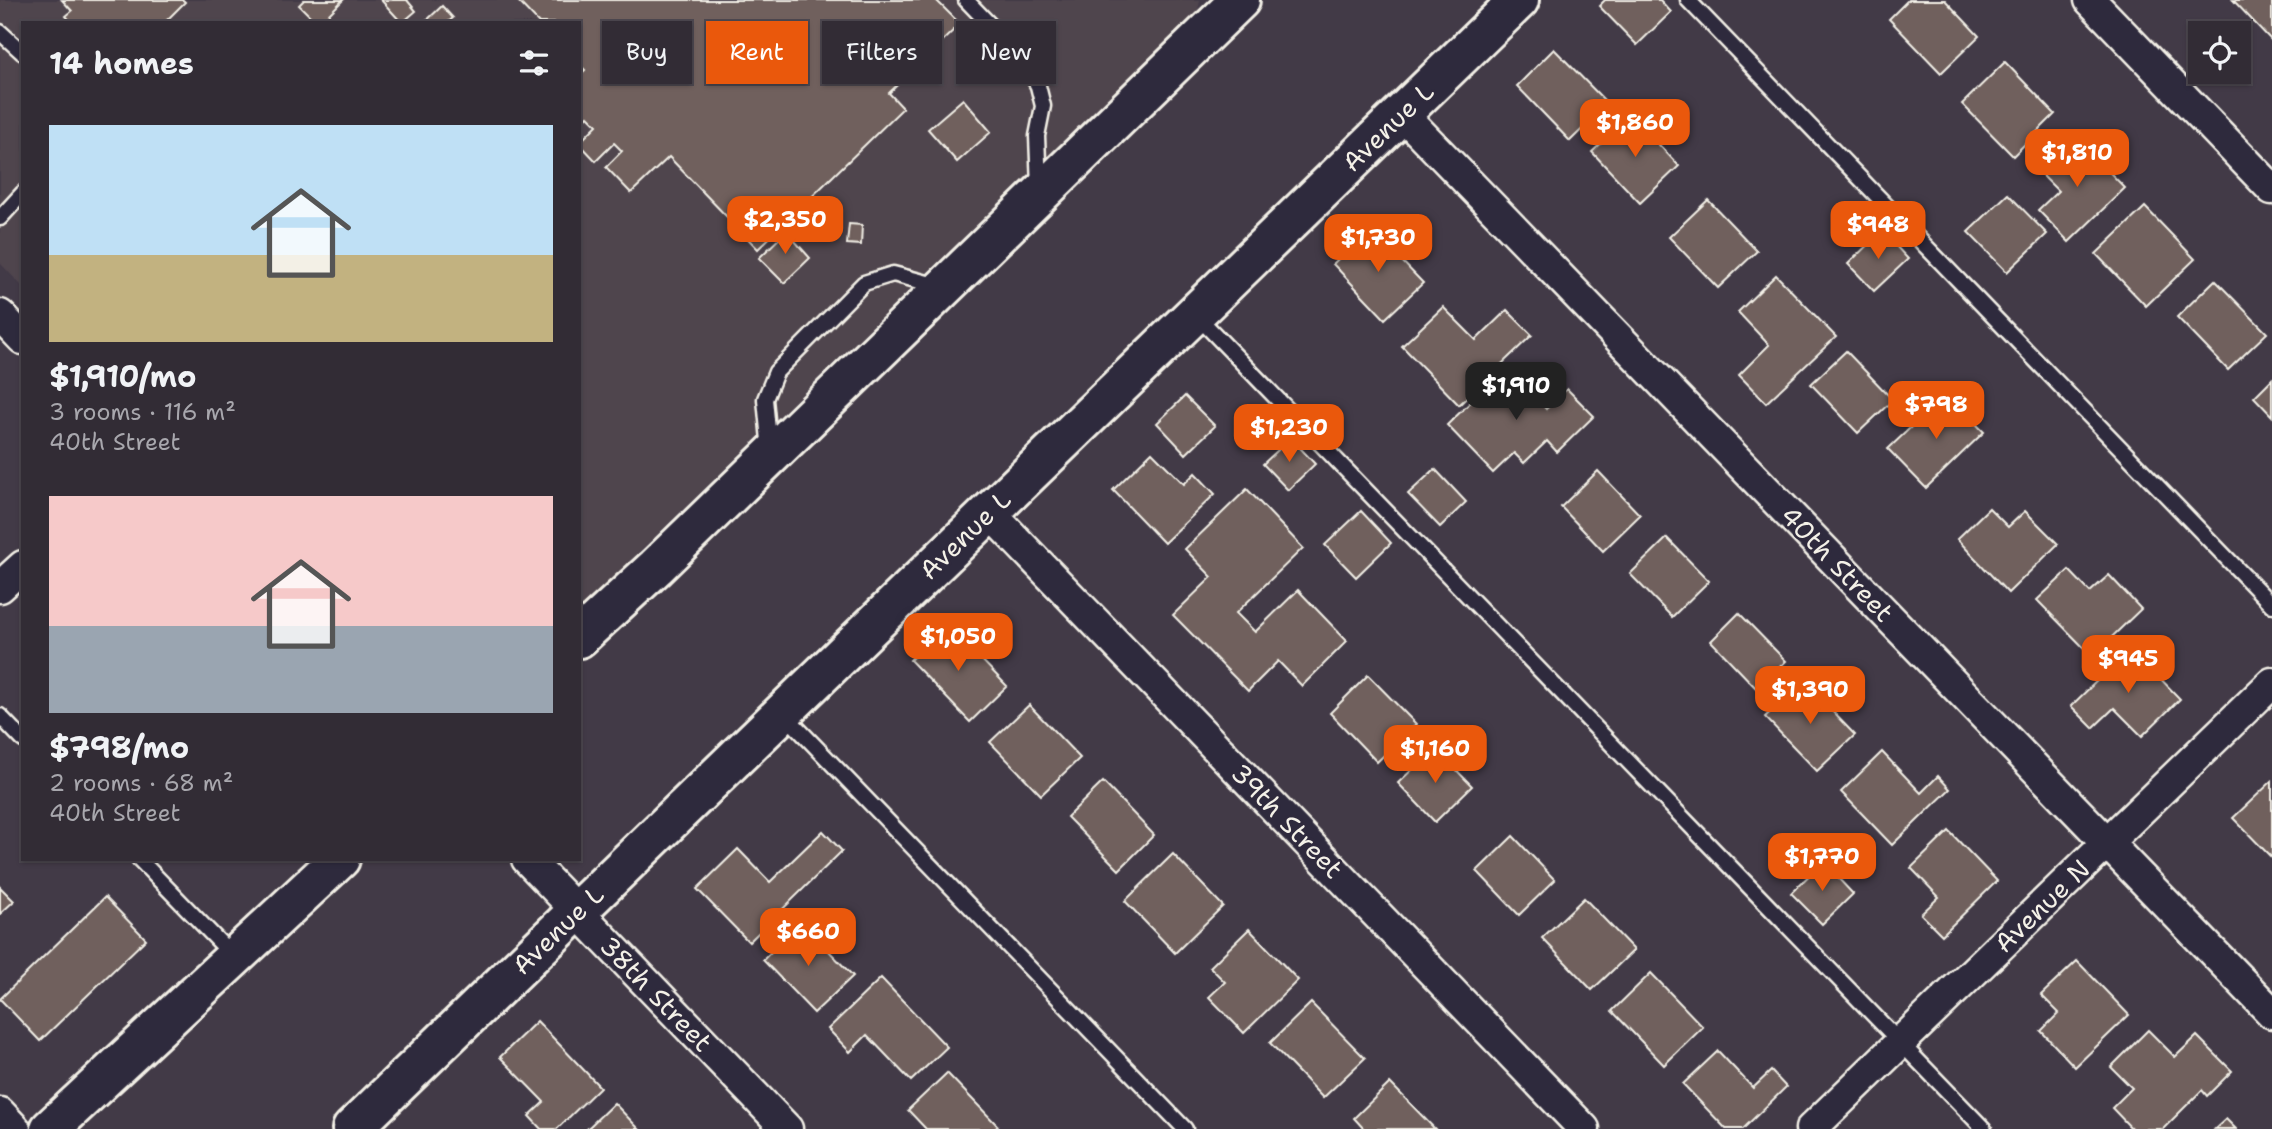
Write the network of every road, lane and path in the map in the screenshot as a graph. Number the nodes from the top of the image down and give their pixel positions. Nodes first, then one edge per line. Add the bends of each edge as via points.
1 (966, 0) edge
2 (1240, 0) edge
3 (1519, 0) edge
4 (1688, 0) edge
5 (2090, 0) edge
6 (0, 32) edge
7 (21, 51) edge
8 (1402, 114) junction
9 (2272, 189) edge
10 (21, 195) edge
11 (1039, 195) junction
12 (0, 218) edge
13 (943, 287) junction
14 (1194, 313) junction
15 (0, 315) edge
16 (21, 337) edge
17 (770, 456) junction
18 (989, 512) junction
19 (21, 568) edge
20 (0, 587) edge
21 (2272, 606) edge
22 (581, 636) edge
23 (2272, 684) edge
24 (783, 713) junction
25 (0, 716) edge
26 (21, 738) edge
27 (2107, 843) junction
28 (141, 861) edge
29 (338, 861) edge
30 (529, 861) edge
31 (576, 912) junction
32 (234, 957) junction
33 (2272, 1013) edge
34 (1899, 1043) junction
35 (0, 1113) edge
36 (368, 1120) edge
37 (15, 1129) edge
38 (50, 1129) edge
39 (787, 1129) edge
40 (1185, 1129) edge
41 (1584, 1129) edge
42 (1811, 1129) edge
43 (1984, 1129) edge

1 - 11 lane via 1024,60 1038,86 1043,106 1037,136
2 - 11 street
3 - 8 street, Avenue L
4 - 21 lane
5 - 9 street
6 - 7 lane
8 - 14 street, Avenue L
8 - 27 street, 40th Street
10 - 12 lane
11 - 13 street
13 - 17 street
13 - 17 lane via 893,274 864,283 776,372 765,399
14 - 18 street, Avenue L
14 - 34 lane
15 - 16 street
17 - 22 street
18 - 24 street, Avenue L
18 - 41 street, 39th Street
19 - 20 street
23 - 27 street, Avenue N
24 - 31 street, Avenue L
24 - 40 lane
25 - 26 lane
27 - 33 street, 40th Street
27 - 34 street, Avenue N
28 - 32 lane
29 - 32 street
30 - 31 street, 38th Street
31 - 36 street, Avenue L
31 - 39 street, 38th Street
32 - 38 street
34 - 42 street, Avenue N
34 - 43 lane
35 - 37 street

